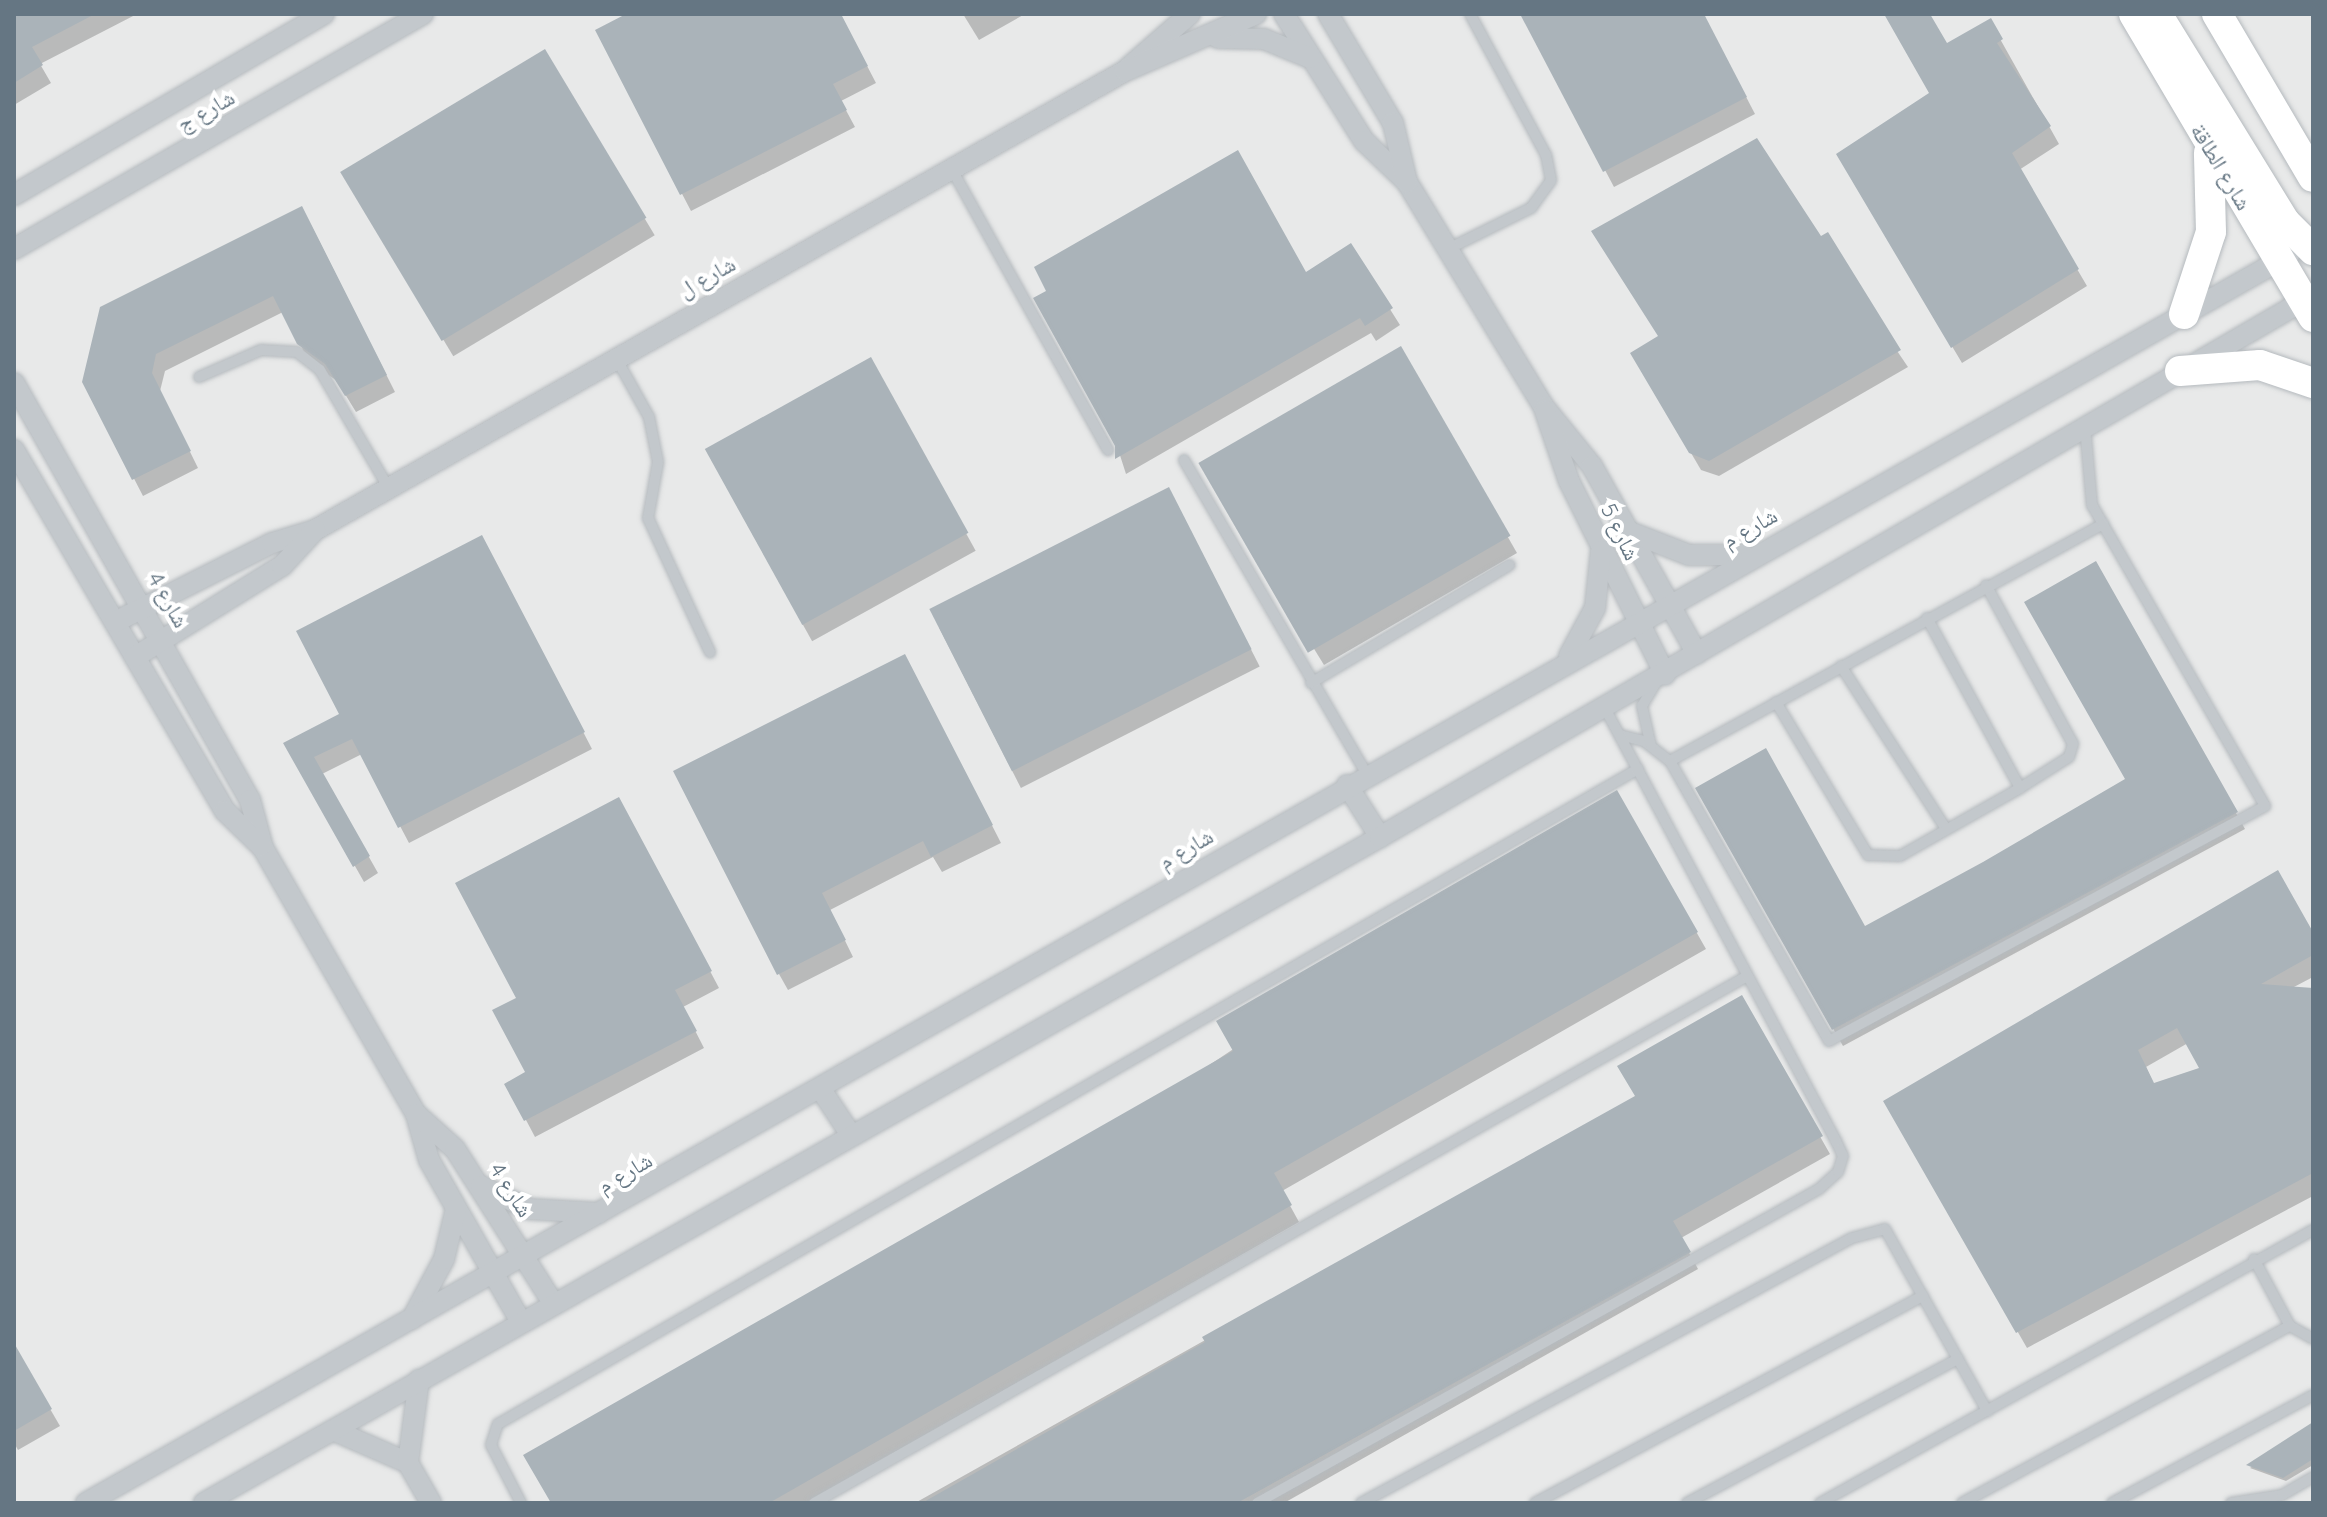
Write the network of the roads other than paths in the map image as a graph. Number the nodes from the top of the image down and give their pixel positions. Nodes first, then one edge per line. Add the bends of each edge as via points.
1 (324, 14) edge
2 (423, 14) edge
3 (1190, 14) edge
4 (1256, 14) edge
5 (1284, 14) edge
6 (1328, 14) edge
7 (1470, 14) edge
8 (2134, 14) edge
9 (2157, 14) edge
10 (2217, 14) edge
11 (1210, 39) junction
12 (1314, 60) junction
13 (1125, 71) junction
14 (2284, 129) junction
15 (2208, 147) junction
16 (2313, 149) edge
17 (951, 168) junction
18 (2313, 177) edge
19 (1407, 182) junction
20 (14, 195) edge
21 (20, 246) edge
22 (1448, 249) junction
23 (2311, 251) edge
24 (2279, 260) junction
25 (14, 264) edge
26 (2310, 304) edge
27 (2184, 314) junction
28 (615, 356) junction
29 (2180, 371) junction
30 (199, 377) dead end
31 (14, 383) edge
32 (2313, 383) edge
33 (1544, 407) junction
34 (2085, 427) junction
35 (14, 450) edge
36 (1108, 450) dead end
37 (1184, 460) dead end
38 (388, 487) junction
39 (2103, 524) junction
40 (315, 530) junction
41 (1630, 532) junction
42 (1601, 547) junction
43 (1752, 554) junction
44 (1510, 565) dead end
45 (1986, 585) junction
46 (1669, 600) junction
47 (145, 608) junction
48 (1637, 618) junction
49 (1927, 618) junction
50 (115, 622) junction
51 (164, 642) junction
52 (710, 652) dead end
53 (1697, 654) junction
54 (135, 657) junction
55 (1565, 662) junction
56 (1841, 666) junction
57 (1665, 674) junction
58 (1311, 683) junction
59 (1776, 702) junction
60 (1605, 708) junction
61 (1620, 735) junction
62 (1651, 746) junction
63 (1670, 761) junction
64 (1638, 769) junction
65 (1366, 773) junction
66 (1347, 785) junction
67 (2020, 788) junction
68 (1946, 829) junction
69 (1380, 837) junction
70 (263, 848) junction
71 (1744, 978) junction
72 (820, 1088) junction
73 (416, 1114) junction
74 (851, 1135) junction
75 (481, 1186) junction
76 (456, 1209) junction
77 (607, 1212) junction
78 (2313, 1230) edge
79 (525, 1256) junction
80 (2254, 1259) junction
81 (492, 1275) junction
82 (1923, 1296) junction
83 (553, 1303) junction
84 (521, 1322) junction
85 (409, 1324) junction
86 (2290, 1326) junction
87 (2313, 1339) edge
88 (1958, 1359) junction
89 (419, 1380) junction
90 (2313, 1395) edge
91 (1987, 1411) junction
92 (333, 1430) junction
93 (408, 1463) junction
94 (2313, 1477) edge
95 (86, 1503) edge
96 (204, 1503) edge
97 (431, 1503) edge
98 (521, 1503) edge
99 (814, 1503) edge
100 (1257, 1503) edge
101 (1361, 1503) edge
102 (1535, 1503) edge
103 (1687, 1503) edge
104 (1820, 1503) edge
105 (1962, 1503) edge
106 (2112, 1503) edge
107 (2231, 1503) edge

1 - 20 street, شارع ج
2 - 21 street, شارع ج
3 - 13 street, شارع ل
4 - 11 street, شارع ل
5 - 12 street, شارع 5
6 - 19 street, شارع 5 via 1393,123
7 - 22 lane via 1546,155 1551,180 1538,203
8 - 15 main road, شارع الطاقة
9 - 23 main road
10 - 14 main road
11 - 12 street via 1264,39
11 - 13 street, شارع ل
12 - 19 street, شارع 5 via 1364,141
13 - 17 street, شارع ل
14 - 16 main road
14 - 18 main road
15 - 24 main road, شارع الطاقة
15 - 27 main road via 2211,232
17 - 28 street, شارع ل
17 - 36 lane
19 - 22 street, شارع 5
21 - 25 street
22 - 33 street, شارع 5
23 - 24 main road
24 - 26 main road, شارع الطاقة
24 - 27 street, شارع م
26 - 29 street
27 - 43 street, شارع م
28 - 38 street, شارع ل
28 - 52 lane via 649,417 658,462 648,518
29 - 32 main road via 2260,365
29 - 34 street
30 - 38 lane via 261,350 297,352 320,370
31 - 47 street, شارع 4
33 - 41 street, شارع 5 via 1587,458
33 - 42 street, شارع 5
34 - 39 lane via 2092,505
34 - 53 street
35 - 50 street, شارع 4
37 - 58 lane
38 - 40 street, شارع ل
39 - 45 lane
39 - 63 lane via 2265,806 1829,1041
40 - 47 street, شارع ل via 272,543
40 - 51 street, شارع ل via 282,566
41 - 43 street via 1689,555
41 - 46 street, شارع 5
42 - 48 street, شارع 5
42 - 55 street via 1595,608
43 - 46 street, شارع م
44 - 58 lane
45 - 49 lane
45 - 67 lane via 2073,744 2069,757
46 - 48 street, شارع م
46 - 53 street, شارع 5
47 - 50 street, شارع ل
47 - 51 street, شارع 4
48 - 55 street, شارع م
48 - 57 street, شارع 5
49 - 56 lane
49 - 67 lane
50 - 54 street, شارع 4
51 - 54 street, شارع ل
51 - 70 street, شارع 4 via 250,800
53 - 57 street
54 - 70 street, شارع 4 via 225,811
55 - 65 street, شارع م
56 - 59 lane
56 - 68 lane
57 - 60 street
57 - 62 lane via 1642,706
58 - 65 lane
59 - 63 lane
59 - 68 lane via 1868,855 1900,856
60 - 61 lane
60 - 69 street
61 - 62 lane
61 - 64 lane
62 - 63 lane
64 - 71 lane
64 - 98 lane via 498,1424 491,1445
65 - 66 street, شارع م
66 - 69 street
66 - 72 street, شارع م
67 - 68 lane
69 - 74 street
70 - 73 street, شارع 4
71 - 99 lane
71 - 100 lane via 1836,1141 1843,1156 1838,1172 1819,1189
72 - 74 street
72 - 77 street, شارع م
73 - 75 street, شارع 4
73 - 76 street, شارع 4 via 429,1160
74 - 83 street
75 - 77 street via 555,1214
75 - 79 street, شارع 4
76 - 81 street, شارع 4
76 - 85 street via 435,1282
77 - 79 street, شارع م
78 - 80 lane
79 - 81 street, شارع م
79 - 83 street, شارع 4
80 - 86 lane
80 - 91 lane
81 - 84 street, شارع 4
81 - 85 street, شارع م
82 - 88 lane
82 - 101 lane via 1885,1229 1852,1238
82 - 102 lane
83 - 84 street
84 - 89 street
85 - 95 street, شارع م
86 - 87 lane
86 - 105 lane
88 - 91 lane
88 - 103 lane
89 - 92 street
89 - 93 street
90 - 106 lane
91 - 104 lane
92 - 93 street
92 - 96 street
93 - 97 street
94 - 107 lane via 2282,1495

